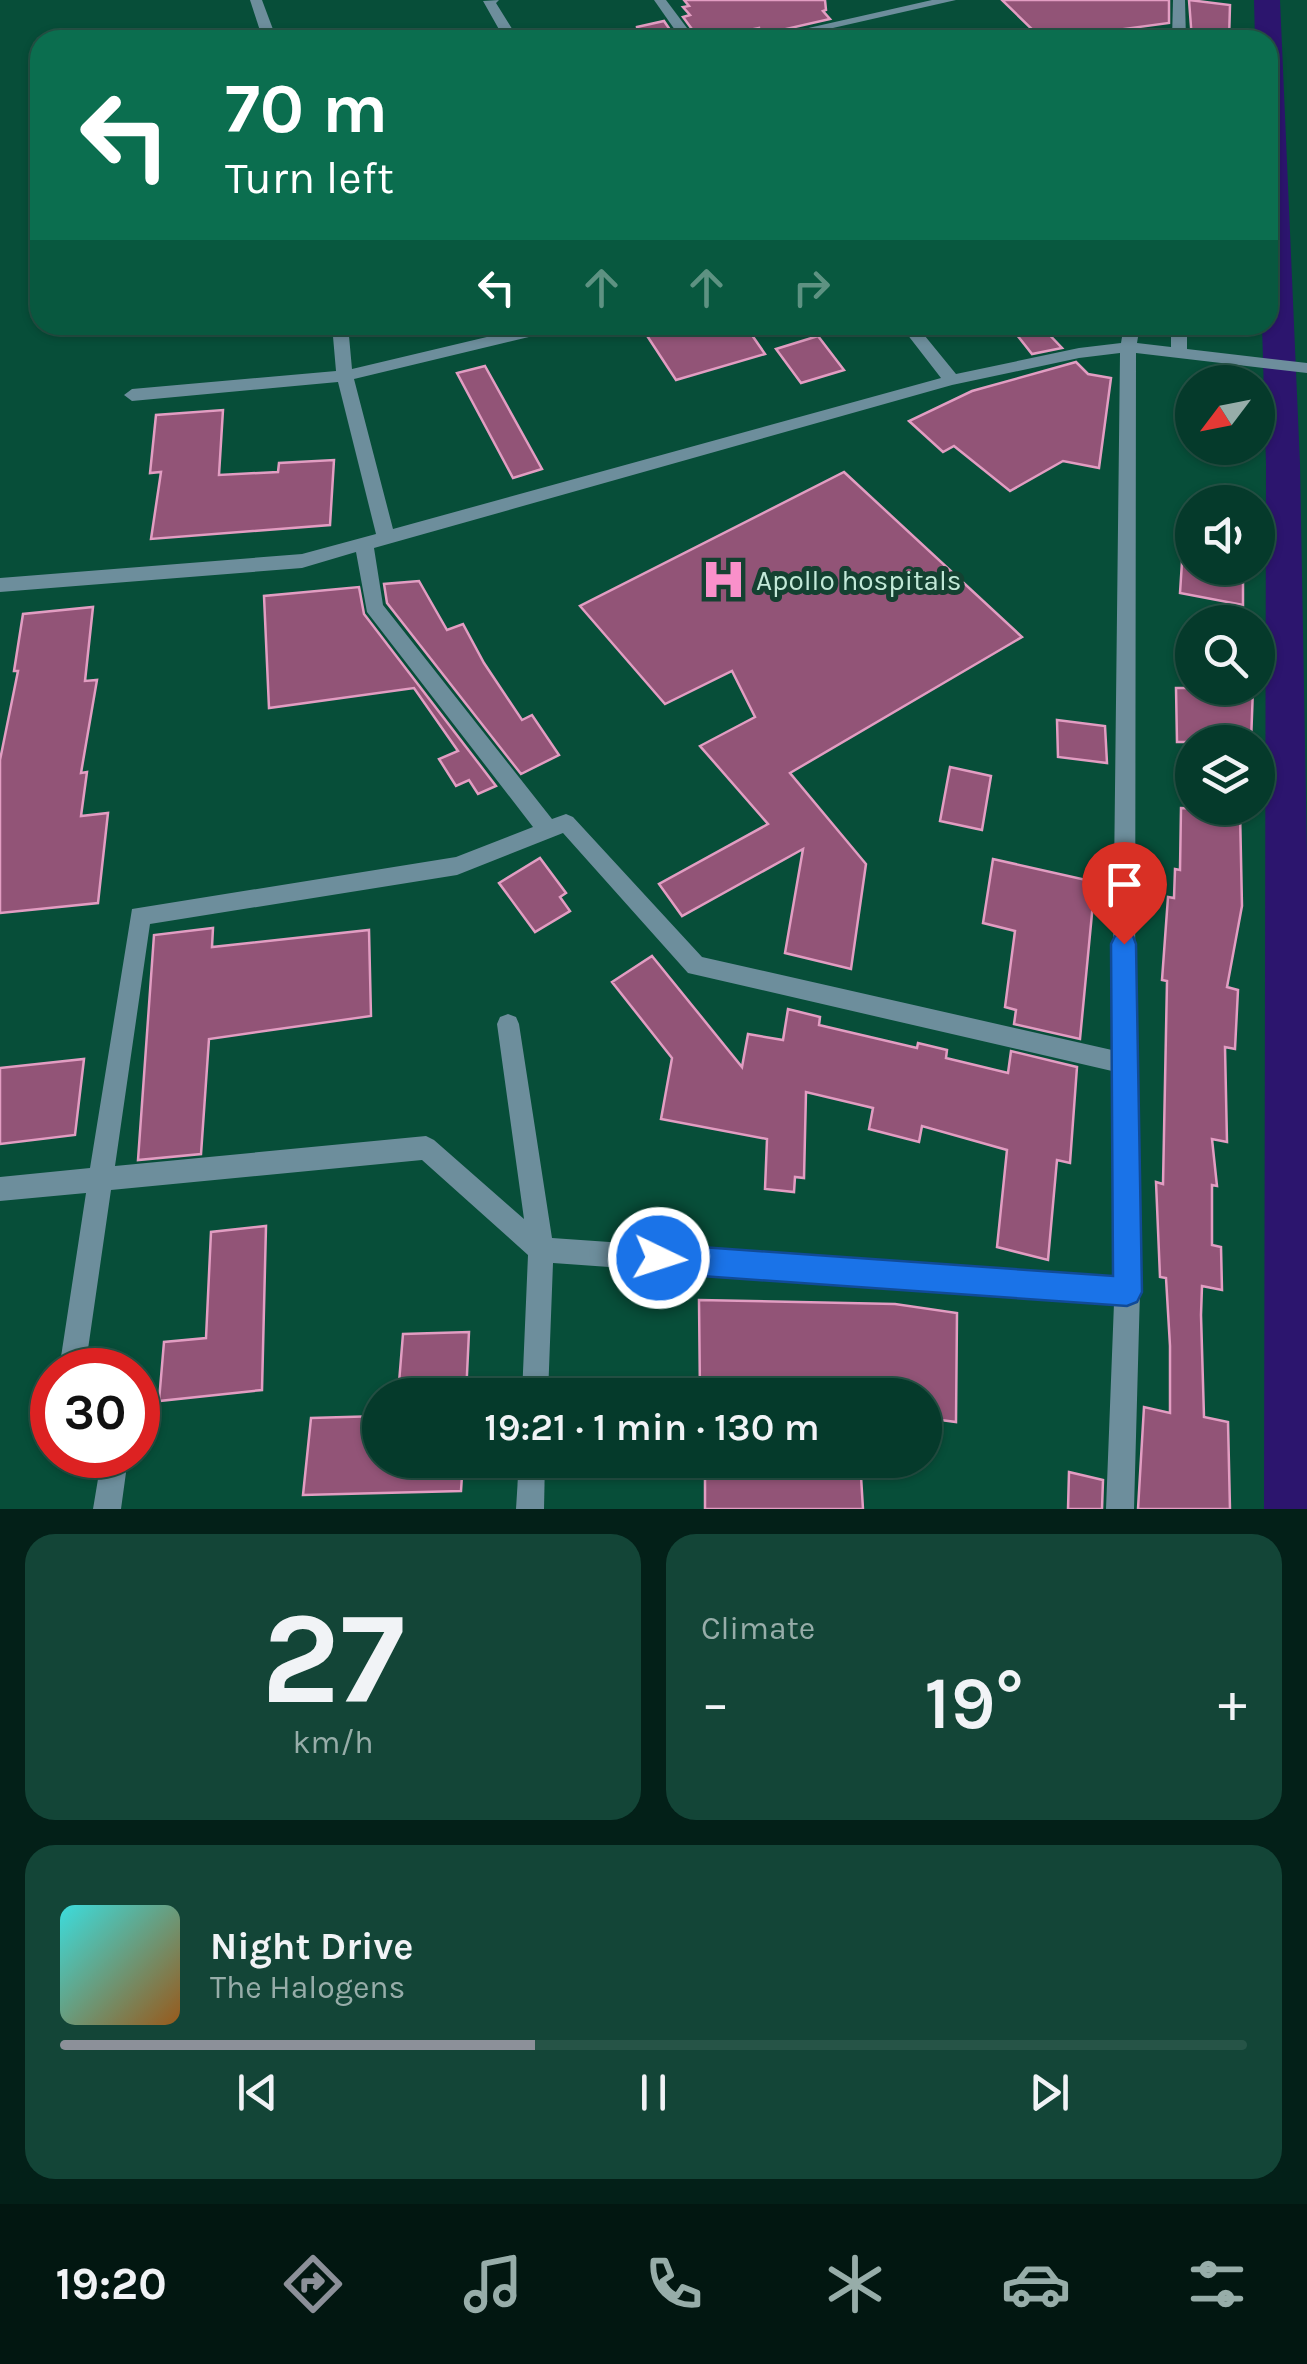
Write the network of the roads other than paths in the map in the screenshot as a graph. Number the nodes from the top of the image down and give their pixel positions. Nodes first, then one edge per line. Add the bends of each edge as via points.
1 (256, 0) edge
2 (493, 0) edge
3 (660, 0) edge
4 (950, 0) edge
5 (1179, 0) edge
6 (266, 30) edge
7 (506, 30) edge
8 (682, 30) edge
9 (809, 30) edge
10 (1179, 30) edge
11 (341, 335) edge
12 (516, 335) edge
13 (916, 335) edge
14 (1179, 335) edge
15 (1130, 336) edge
16 (1179, 351) junction
17 (1307, 368) edge
18 (345, 376) junction
19 (952, 380) junction
20 (132, 395) dead end
21 (386, 538) junction
22 (364, 544) junction
23 (0, 585) edge
24 (548, 830) junction
25 (508, 1024) dead end
26 (1123, 1063) junction
27 (100, 1179) junction
28 (0, 1189) edge
29 (542, 1250) junction
30 (1127, 1292) junction
31 (75, 1348) edge
32 (536, 1378) edge
33 (112, 1478) edge
34 (531, 1478) edge
35 (107, 1509) edge
36 (530, 1509) edge
37 (1120, 1509) edge

1 - 6 street
2 - 7 street via 488,1
3 - 8 street
4 - 9 street
5 - 10 street
11 - 18 street
12 - 18 street
13 - 19 street
14 - 16 street
15 - 16 street
15 - 19 street
15 - 26 street
16 - 17 street
18 - 20 street
18 - 21 street
19 - 21 street
21 - 22 street
22 - 23 street via 302,562
22 - 24 street via 374,607
24 - 26 street via 566,824 696,966
24 - 27 street via 456,866 140,916
25 - 29 street
26 - 30 street
27 - 28 street
27 - 29 street via 426,1148
27 - 31 street
29 - 30 street
29 - 32 street
30 - 37 street
33 - 35 street
34 - 36 street

